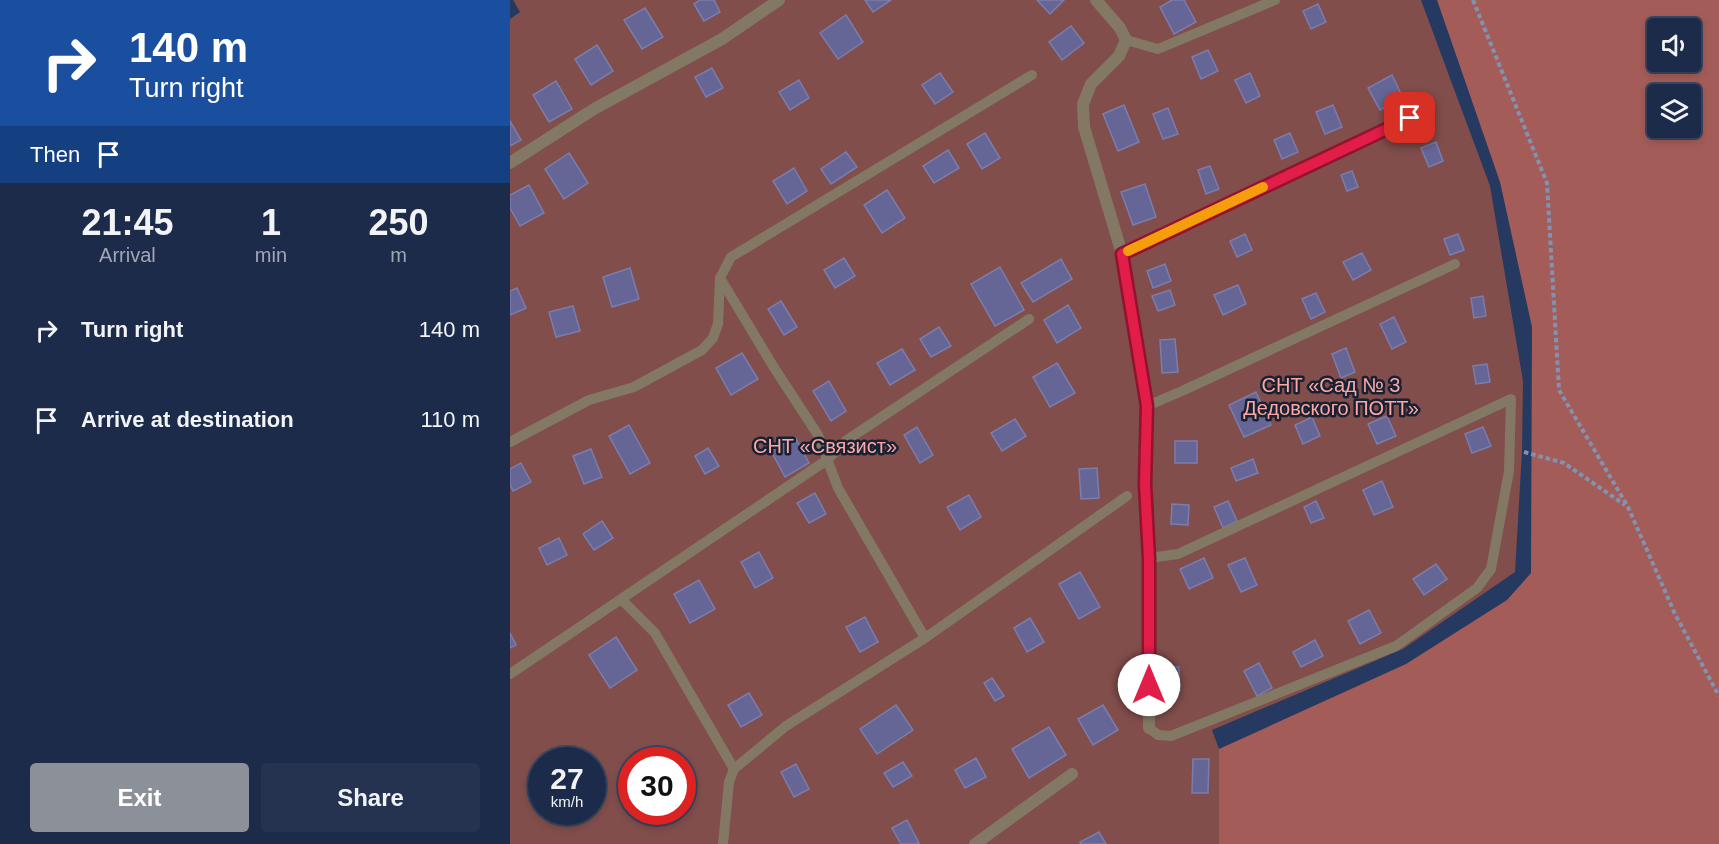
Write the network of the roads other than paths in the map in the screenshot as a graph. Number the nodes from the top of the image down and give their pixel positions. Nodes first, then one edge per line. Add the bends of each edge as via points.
1 (778, 0) edge
2 (1096, 0) edge
3 (1275, 0) edge
4 (1126, 40) junction
5 (1032, 75) dead end
6 (1410, 118) dead end
7 (510, 163) edge
8 (1122, 254) junction
9 (1455, 264) dead end
10 (720, 278) junction
11 (1029, 319) dead end
12 (1147, 406) junction
13 (510, 442) edge
14 (827, 460) junction
15 (1127, 496) dead end
16 (1149, 558) junction
17 (622, 600) junction
18 (924, 638) junction
19 (510, 674) edge
20 (1149, 728) joint
21 (734, 769) junction
22 (1072, 774) dead end
23 (723, 844) edge
24 (975, 844) edge

1 - 7 street via 722,39 594,109
2 - 4 street
3 - 4 lane via 1158,49
4 - 8 street via 1119,56 1091,84 1083,104 1084,126
5 - 10 lane via 730,257
6 - 8 lane
8 - 12 street
9 - 12 lane
10 - 13 lane via 718,324 713,338 702,350 634,387 589,400
10 - 14 lane via 818,435
11 - 14 lane via 847,440
12 - 16 street via 1145,484
14 - 17 lane
14 - 18 lane via 838,488
15 - 18 lane
16 - 20 street
16 - 20 lane via 1178,554 1511,399 1509,471 1491,569 1477,588 1396,645 1172,736 1158,735
17 - 19 lane
17 - 21 lane via 655,633
18 - 21 lane via 786,726
21 - 23 lane via 729,782
22 - 24 street

